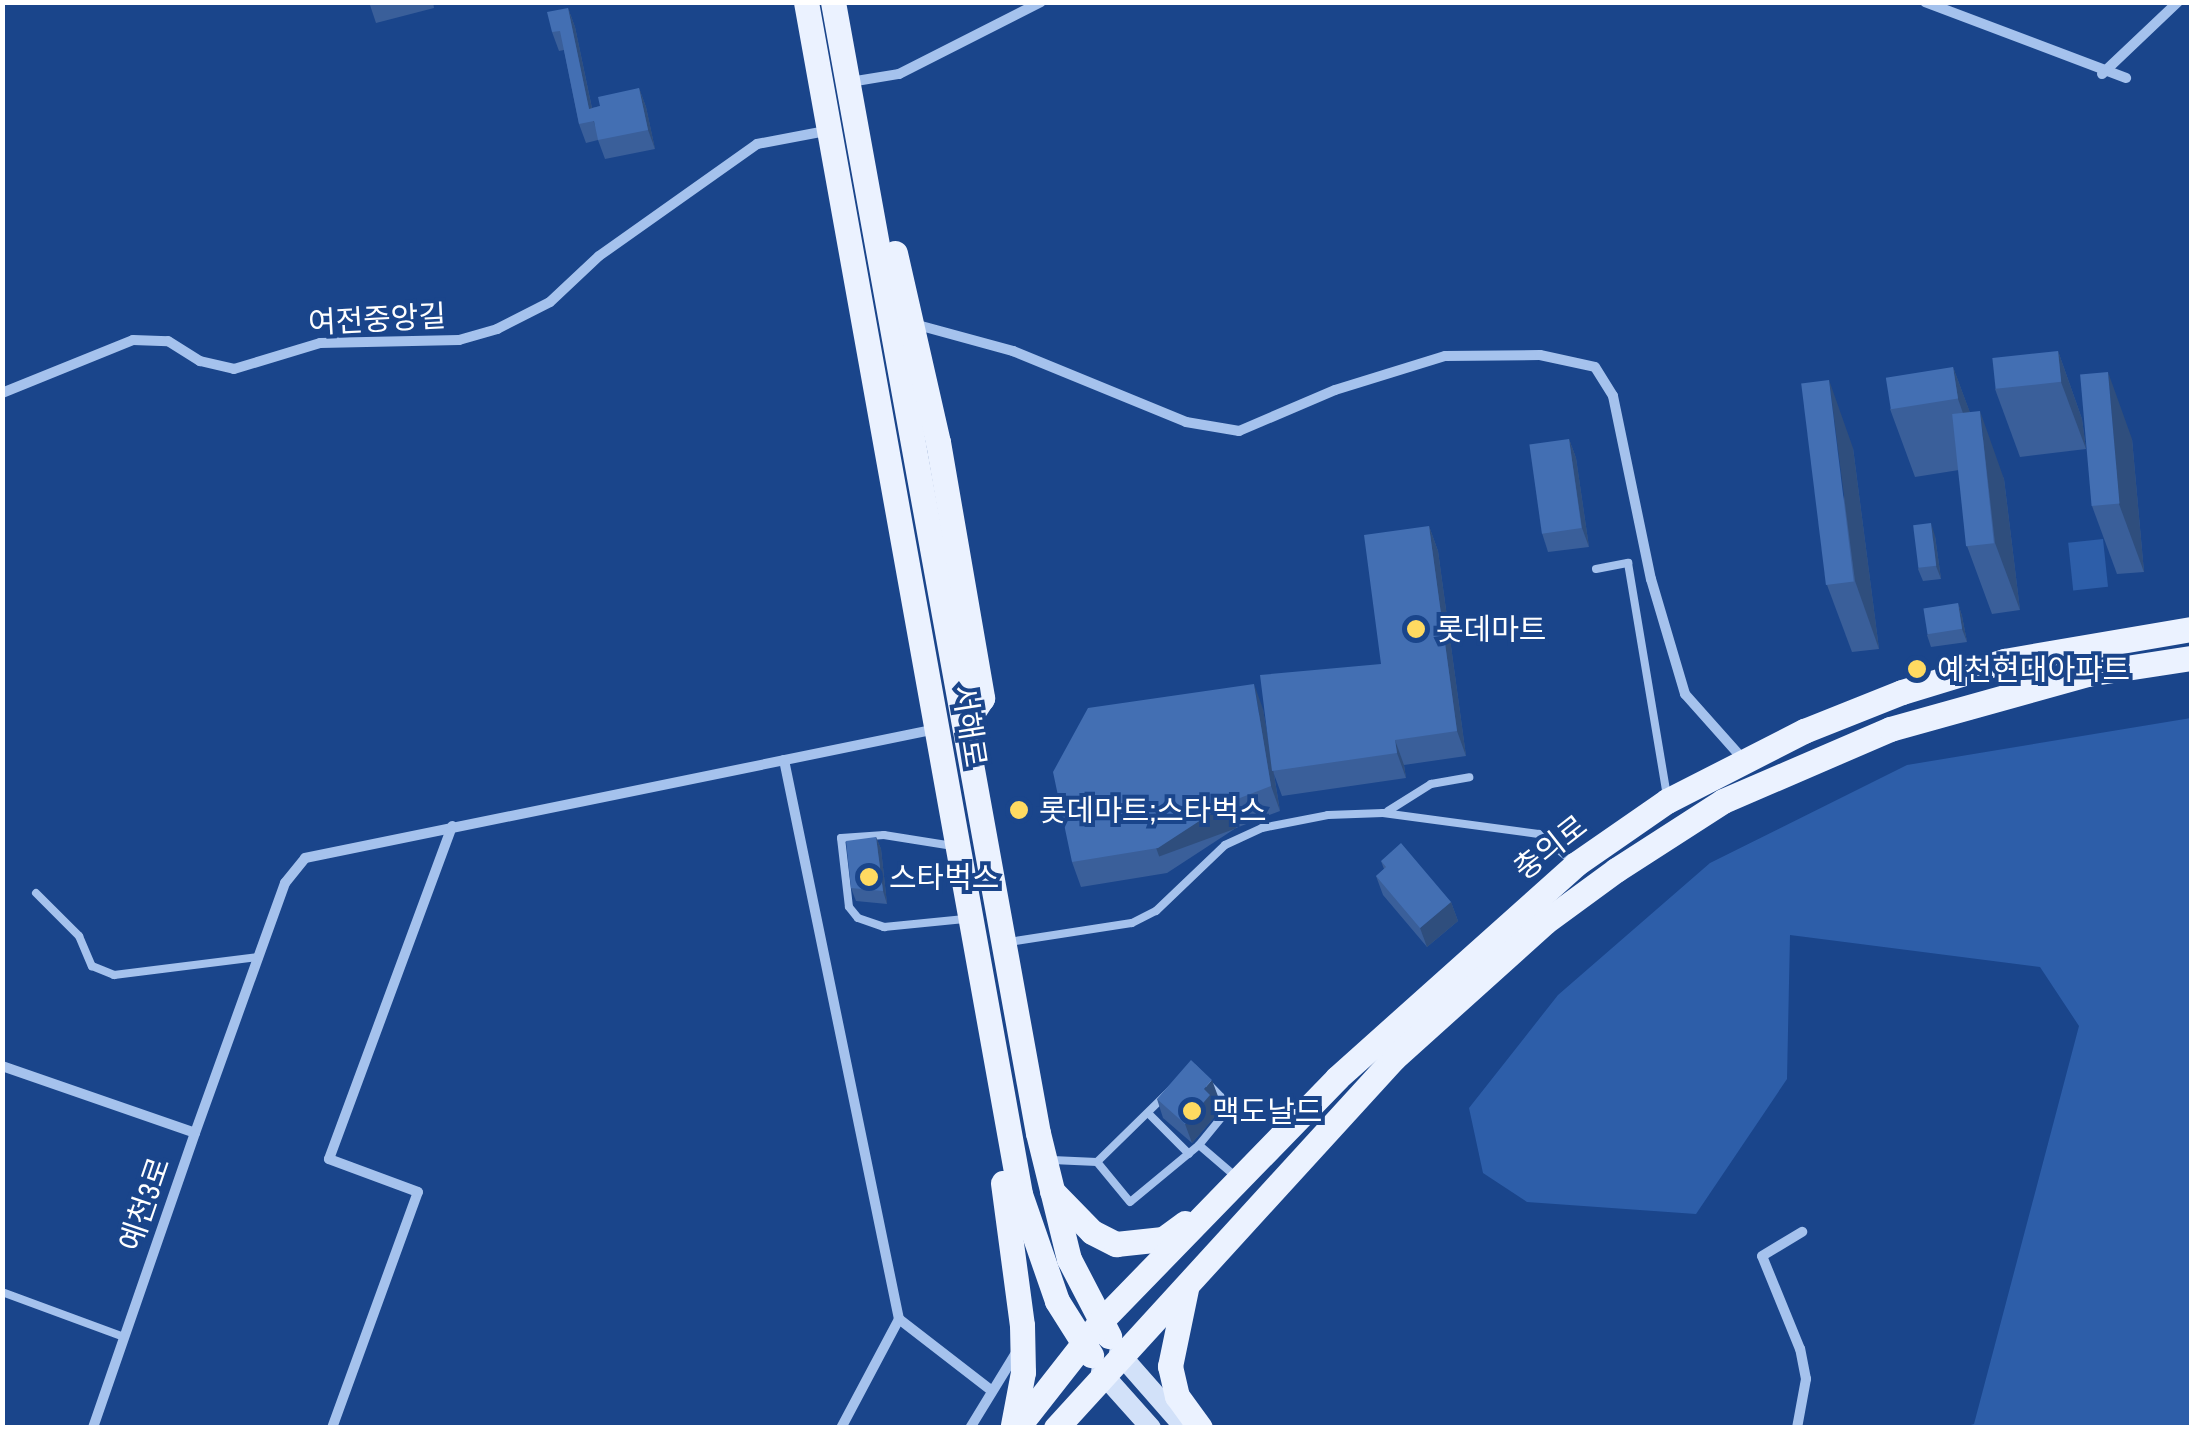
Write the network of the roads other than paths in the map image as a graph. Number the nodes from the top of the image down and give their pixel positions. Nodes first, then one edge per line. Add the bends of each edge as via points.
1 (806, 2) edge
2 (833, 2) edge
3 (1041, 2) edge
4 (1926, 2) edge
5 (2178, 2) edge
6 (2102, 74) junction
7 (2126, 78) dead end
8 (849, 82) junction
9 (832, 130) junction
10 (914, 324) junction
11 (2, 393) edge
12 (1596, 569) dead end
13 (2192, 629) edge
14 (2192, 658) edge
15 (1933, 682) junction
16 (1942, 714) junction
17 (965, 724) junction
18 (938, 729) junction
19 (784, 760) junction
20 (1744, 760) junction
21 (1469, 777) dead end
22 (1668, 801) junction
23 (1383, 813) junction
24 (452, 826) junction
25 (957, 846) junction
26 (1576, 864) junction
27 (36, 893) dead end
28 (970, 918) junction
29 (1004, 943) junction
30 (259, 957) junction
31 (2, 1066) edge
32 (998, 1088) junction
33 (1150, 1115) junction
34 (195, 1133) junction
35 (1199, 1146) junction
36 (1189, 1154) junction
37 (1044, 1160) junction
38 (1097, 1162) junction
39 (1230, 1188) junction
40 (1052, 1192) junction
41 (1020, 1194) junction
42 (1248, 1219) junction
43 (1802, 1232) dead end
44 (1201, 1267) junction
45 (2, 1292) edge
46 (899, 1319) junction
47 (1092, 1332) junction
48 (124, 1337) junction
49 (1022, 1344) junction
50 (1110, 1363) junction
51 (992, 1390) junction
52 (93, 1428) edge
53 (332, 1428) edge
54 (841, 1428) edge
55 (970, 1428) edge
56 (1014, 1428) edge
57 (1056, 1428) edge
58 (1151, 1428) edge
59 (1185, 1428) edge
60 (1200, 1428) edge
61 (1797, 1428) edge

1 - 9 main road, 서해로
2 - 8 main road, 서해로
3 - 8 street via 899,74
4 - 6 street
5 - 6 street
6 - 7 street
8 - 10 main road
8 - 17 main road, 서해로
9 - 11 street, 여전중앙길 via 757,144 600,256 550,302 497,329 459,340 320,343 234,369 200,361 168,342 133,340
9 - 18 main road, 서해로
10 - 17 main road via 982,698
10 - 20 street via 1013,351 1186,422 1239,430 1445,356 1540,355 1595,368 1613,396 1651,580 1685,694
12 - 22 lane via 1628,563
13 - 15 main road, 충의로 via 2108,639
14 - 16 main road, 충의로 via 2087,674
15 - 16 main road via 1946,698
15 - 20 main road, 충의로
16 - 42 main road, 충의로 via 1836,750 1723,800 1616,870 1546,922 1394,1058
17 - 29 main road, 서해로
18 - 19 street
18 - 25 main road, 서해로
19 - 24 street
19 - 46 street
20 - 22 main road, 충의로
21 - 23 lane via 1430,784 1409,803
22 - 26 main road, 충의로
23 - 26 lane via 1538,834
23 - 29 lane via 1262,828 1225,845 1156,911 1132,924
24 - 30 street via 305,858 289,874
24 - 53 street via 329,1158 418,1192
25 - 28 main road, 서해로
25 - 28 lane via 841,838 849,907 858,918 884,927
26 - 39 main road, 충의로 via 1337,1078
27 - 30 lane via 79,936 92,966 114,975
28 - 32 main road, 서해로
29 - 37 main road, 서해로
30 - 34 street
31 - 34 street, 예천3로
32 - 41 main road, 서해로
32 - 49 main road via 990,1094
33 - 35 lane via 1193,1068 1226,1107
33 - 36 lane
33 - 38 lane
34 - 48 street, 예천3로
35 - 36 lane
35 - 39 lane
36 - 38 lane via 1130,1202
37 - 38 lane
37 - 40 main road, 서해로
39 - 40 main road via 1163,1239 1128,1245 1092,1232
39 - 42 main road via 1228,1218
39 - 47 main road, 충의로
40 - 41 main road via 1036,1207
40 - 47 main road, 서해로
41 - 47 main road, 서해로 via 1050,1284
42 - 44 main road, 충의로
43 - 61 street via 1762,1256 1800,1349 1806,1379
44 - 50 main road, 충의로
44 - 60 main road via 1178,1306 1170,1354 1172,1385
45 - 48 lane
46 - 51 street
46 - 54 street
47 - 50 main road
47 - 56 main road
48 - 52 street, 예천3로
49 - 51 street
49 - 56 main road
50 - 57 main road
50 - 58 main road
50 - 59 main road
51 - 55 street

